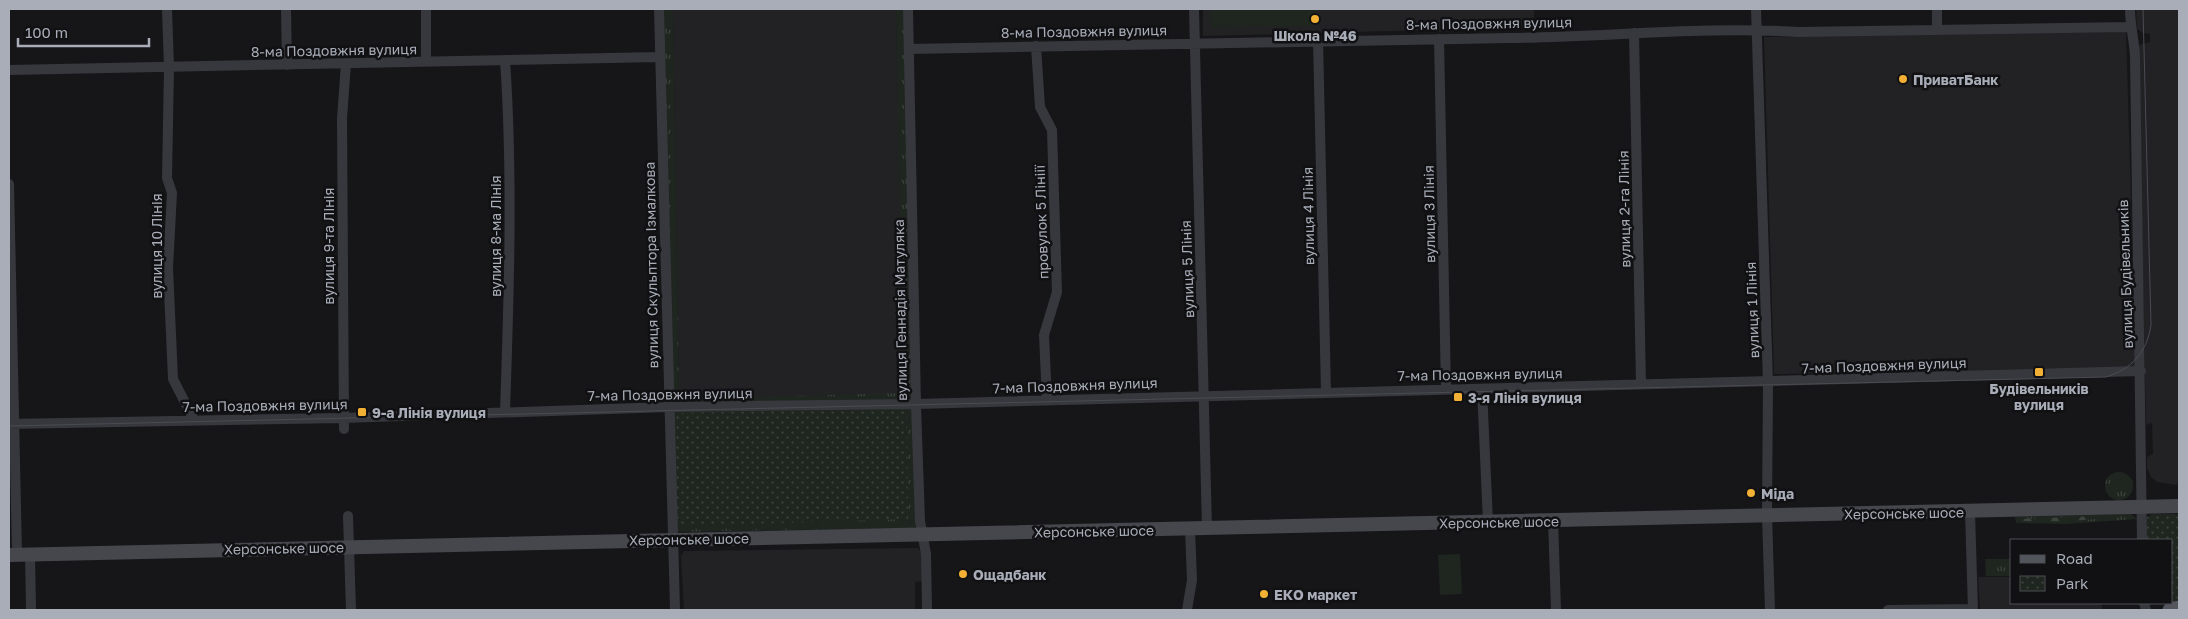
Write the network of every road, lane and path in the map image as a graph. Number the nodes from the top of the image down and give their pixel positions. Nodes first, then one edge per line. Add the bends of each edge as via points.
1 (167, 9) edge
2 (286, 9) edge
3 (426, 9) edge
4 (659, 9) edge
5 (908, 9) edge
6 (1194, 9) edge
7 (1756, 9) edge
8 (1937, 9) edge
9 (2130, 9) edge
10 (2130, 26) junction
11 (1937, 29) junction
12 (1757, 30) junction
13 (1634, 33) junction
14 (1439, 39) junction
15 (1318, 40) junction
16 (1195, 43) junction
17 (1036, 46) junction
18 (909, 49) junction
19 (660, 57) junction
20 (505, 60) junction
21 (426, 61) junction
22 (288, 64) junction
23 (346, 64) junction
24 (169, 68) junction
25 (9, 70) edge
26 (9, 184) edge
27 (2141, 371) junction
28 (1768, 382) junction
29 (1642, 384) junction
30 (1446, 388) junction
31 (1482, 388) junction
32 (1326, 392) junction
33 (1204, 395) junction
34 (1047, 400) junction
35 (916, 404) junction
36 (668, 407) junction
37 (505, 412) junction
38 (343, 418) junction
39 (194, 420) junction
40 (12, 424) edge
41 (344, 429) dead end
42 (2179, 506) edge
43 (2142, 507) junction
44 (1970, 512) junction
45 (1767, 515) junction
46 (348, 516) dead end
47 (1553, 520) junction
48 (1488, 522) junction
49 (1207, 529) junction
50 (1190, 530) junction
51 (922, 534) junction
52 (671, 539) junction
53 (2142, 539) edge
54 (349, 547) junction
55 (18, 554) edge
56 (2179, 608) edge
57 (31, 610) edge
58 (351, 610) edge
59 (674, 610) edge
60 (927, 610) edge
61 (1187, 610) edge
62 (1556, 610) edge
63 (1770, 610) edge
64 (1888, 610) edge
65 (1974, 610) edge
66 (2170, 610) edge

1 - 24 street, вулиця 10 Лінія
2 - 22 street
3 - 21 street
4 - 19 street, вулиця Скульптора Ізмалкова
5 - 18 street, вулиця Геннадія Матуляка
6 - 16 street, вулиця 5 Лінія
7 - 12 street, вулиця 1 Лінія
8 - 11 street
9 - 10 street, вулиця Будівельників
10 - 11 street, 8-ма Поздовжня вулиця
10 - 27 street, вулиця Будівельників via 2135,56
11 - 12 street, 8-ма Поздовжня вулиця
12 - 13 street, 8-ма Поздовжня вулиця
12 - 28 street, вулиця 1 Лінія
13 - 14 street, 8-ма Поздовжня вулиця
13 - 29 street, вулиця 2-га Лінія
14 - 15 street, 8-ма Поздовжня вулиця
14 - 30 street, вулиця 3 Лінія
15 - 16 street, 8-ма Поздовжня вулиця
15 - 32 street, вулиця 4 Лінія
16 - 17 street, 8-ма Поздовжня вулиця
16 - 33 street, вулиця 5 Лінія
17 - 18 street, 8-ма Поздовжня вулиця
17 - 34 street, провулок 5 Лініії via 1040,107 1052,130 1057,292 1044,335
18 - 35 street, вулиця Геннадія Матуляка
19 - 20 street, 8-ма Поздовжня вулиця
19 - 36 street, вулиця Скульптора Ізмалкова
20 - 21 street, 8-ма Поздовжня вулиця
20 - 37 street, вулиця 8-ма Лінія via 509,116 510,263
21 - 23 street, 8-ма Поздовжня вулиця
22 - 23 street, 8-ма Поздовжня вулиця
22 - 24 street, 8-ма Поздовжня вулиця
23 - 38 street, вулиця 9-та Лінія via 342,118
24 - 25 street, 8-ма Поздовжня вулиця
24 - 39 street, вулиця 10 Лінія via 167,178 172,193 168,268 173,379
26 - 40 street
27 - 28 street, 7-ма Поздовжня вулиця
27 - 43 street, вулиця Будівельників
28 - 29 street, 7-ма Поздовжня вулиця
28 - 45 street, вулиця 1 Лінія
29 - 31 street, 7-ма Поздовжня вулиця
30 - 31 street, 7-ма Поздовжня вулиця
30 - 32 street, 7-ма Поздовжня вулиця
31 - 48 street
32 - 33 street, 7-ма Поздовжня вулиця
33 - 34 street, 7-ма Поздовжня вулиця
33 - 49 street, вулиця 5 Лінія
34 - 35 street, 7-ма Поздовжня вулиця
35 - 36 street, 7-ма Поздовжня вулиця
35 - 51 street, вулиця Геннадія Матуляка
36 - 37 street, 7-ма Поздовжня вулиця
36 - 52 street, вулиця Скульптора Ізмалкова
37 - 38 street, 7-ма Поздовжня вулиця
38 - 39 street, 7-ма Поздовжня вулиця
38 - 41 street, вулиця 9-та Лінія
39 - 40 street, 7-ма Поздовжня вулиця
40 - 55 street
42 - 43 main road, Херсонське шосе
43 - 44 main road, Херсонське шосе
43 - 53 street, вулиця Будівельників
44 - 45 main road, Херсонське шосе
44 - 65 street
45 - 47 main road, Херсонське шосе
45 - 63 street, вулиця 1 Лінія
46 - 54 street
47 - 48 main road, Херсонське шосе
47 - 62 street
48 - 49 main road, Херсонське шосе
49 - 50 main road, Херсонське шосе
50 - 51 main road, Херсонське шосе
50 - 61 street via 1192,580
51 - 52 main road, Херсонське шосе
51 - 60 street, вулиця Геннадія Матуляка via 926,554
52 - 54 main road, Херсонське шосе
52 - 59 street, вулиця Скульптора Ізмалкова
54 - 55 main road, Херсонське шосе
54 - 58 street
55 - 57 street
56 - 66 main road
64 - 65 street

